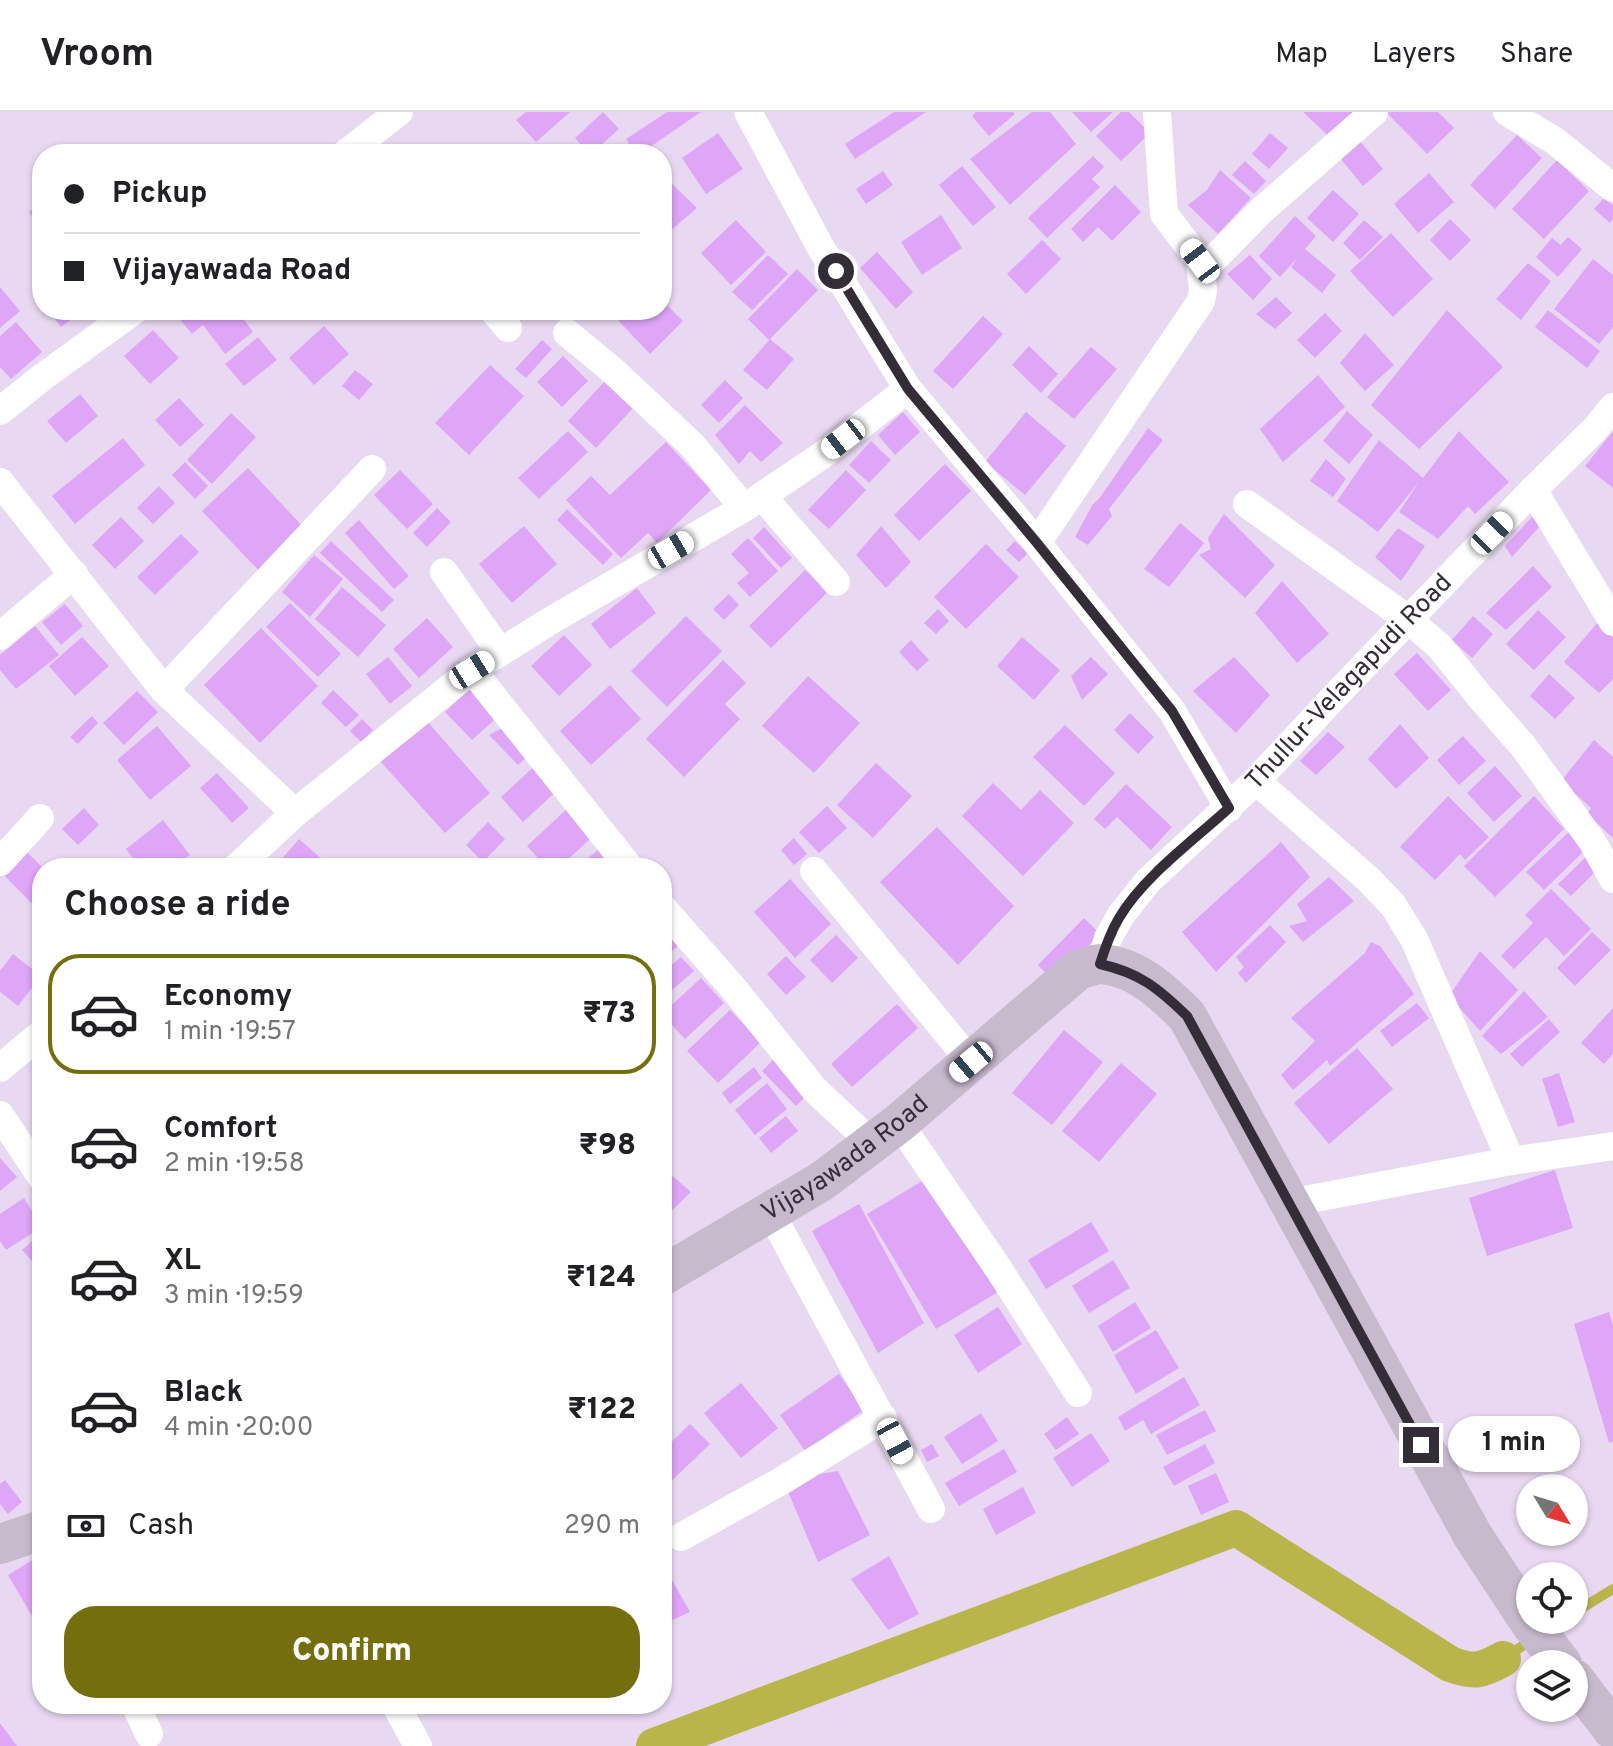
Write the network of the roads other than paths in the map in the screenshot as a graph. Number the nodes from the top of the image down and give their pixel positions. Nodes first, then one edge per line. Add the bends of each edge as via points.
1 (399, 112) edge
2 (748, 112) edge
3 (1157, 112) edge
4 (1374, 112) edge
5 (1507, 112) edge
6 (361, 144) edge
7 (1613, 188) edge
8 (1202, 271) junction
9 (121, 320) edge
10 (567, 333) dead end
11 (908, 389) junction
12 (1613, 407) edge
13 (0, 411) edge
14 (372, 469) dead end
15 (0, 482) edge
16 (1533, 490) junction
17 (753, 502) junction
18 (1247, 504) dead end
19 (1037, 543) junction
20 (444, 572) dead end
21 (74, 574) junction
22 (836, 582) dead end
23 (1409, 620) junction
24 (1613, 622) edge
25 (0, 636) edge
26 (500, 652) junction
27 (472, 670) junction
28 (164, 690) junction
29 (1256, 781) junction
30 (1229, 808) junction
31 (295, 813) junction
32 (40, 818) dead end
33 (247, 858) edge
34 (622, 858) edge
35 (0, 862) edge
36 (814, 871) dead end
37 (1613, 879) edge
38 (672, 918) edge
39 (1100, 964) junction
40 (32, 1041) edge
41 (971, 1062) junction
42 (0, 1068) edge
43 (0, 1115) edge
44 (886, 1134) junction
45 (1613, 1146) edge
46 (1511, 1161) junction
47 (32, 1163) edge
48 (1289, 1203) junction
49 (771, 1213) junction
50 (672, 1270) edge
51 (1078, 1393) dead end
52 (883, 1418) junction
53 (931, 1509) dead end
54 (32, 1533) edge
55 (681, 1537) dead end
56 (0, 1544) edge
57 (1551, 1650) edge
58 (1588, 1698) edge
59 (140, 1714) edge
60 (400, 1714) edge
61 (1613, 1730) edge
62 (149, 1734) dead end
63 (418, 1746) edge

1 - 6 street
2 - 11 street via 821,248
3 - 8 street via 1164,214
4 - 8 street via 1262,210
5 - 7 street via 1555,141
8 - 19 street via 1201,301
9 - 13 street
10 - 17 street
11 - 17 street
11 - 19 street
12 - 16 street, Thullur-Velagapudi Road
14 - 28 street
15 - 21 street
16 - 23 street, Thullur-Velagapudi Road
16 - 24 street
17 - 22 street
17 - 26 street
18 - 23 street
19 - 30 street via 1172,711
20 - 26 street
21 - 25 street
21 - 28 street
23 - 29 street, Thullur-Velagapudi Road
23 - 37 street via 1440,647 1523,746
26 - 27 street
27 - 31 street
27 - 34 street
28 - 31 street
29 - 30 street, Thullur-Velagapudi Road
29 - 46 street via 1393,905 1414,939
30 - 39 street, Thullur-Velagapudi Road via 1148,881 1121,915
31 - 33 street
32 - 35 street
36 - 41 street
38 - 44 street via 815,1090
39 - 41 main road, Vijayawada Road via 1078,970
39 - 48 main road via 1145,979 1187,1016
40 - 42 street
41 - 44 main road, Vijayawada Road
43 - 47 street
44 - 49 main road, Vijayawada Road
44 - 51 street via 998,1268
45 - 46 street
46 - 48 street
48 - 57 main road via 1473,1536
49 - 50 main road, Vijayawada Road
49 - 52 street
52 - 53 street
52 - 55 street
54 - 56 main road
58 - 61 main road
59 - 62 street
60 - 63 street

